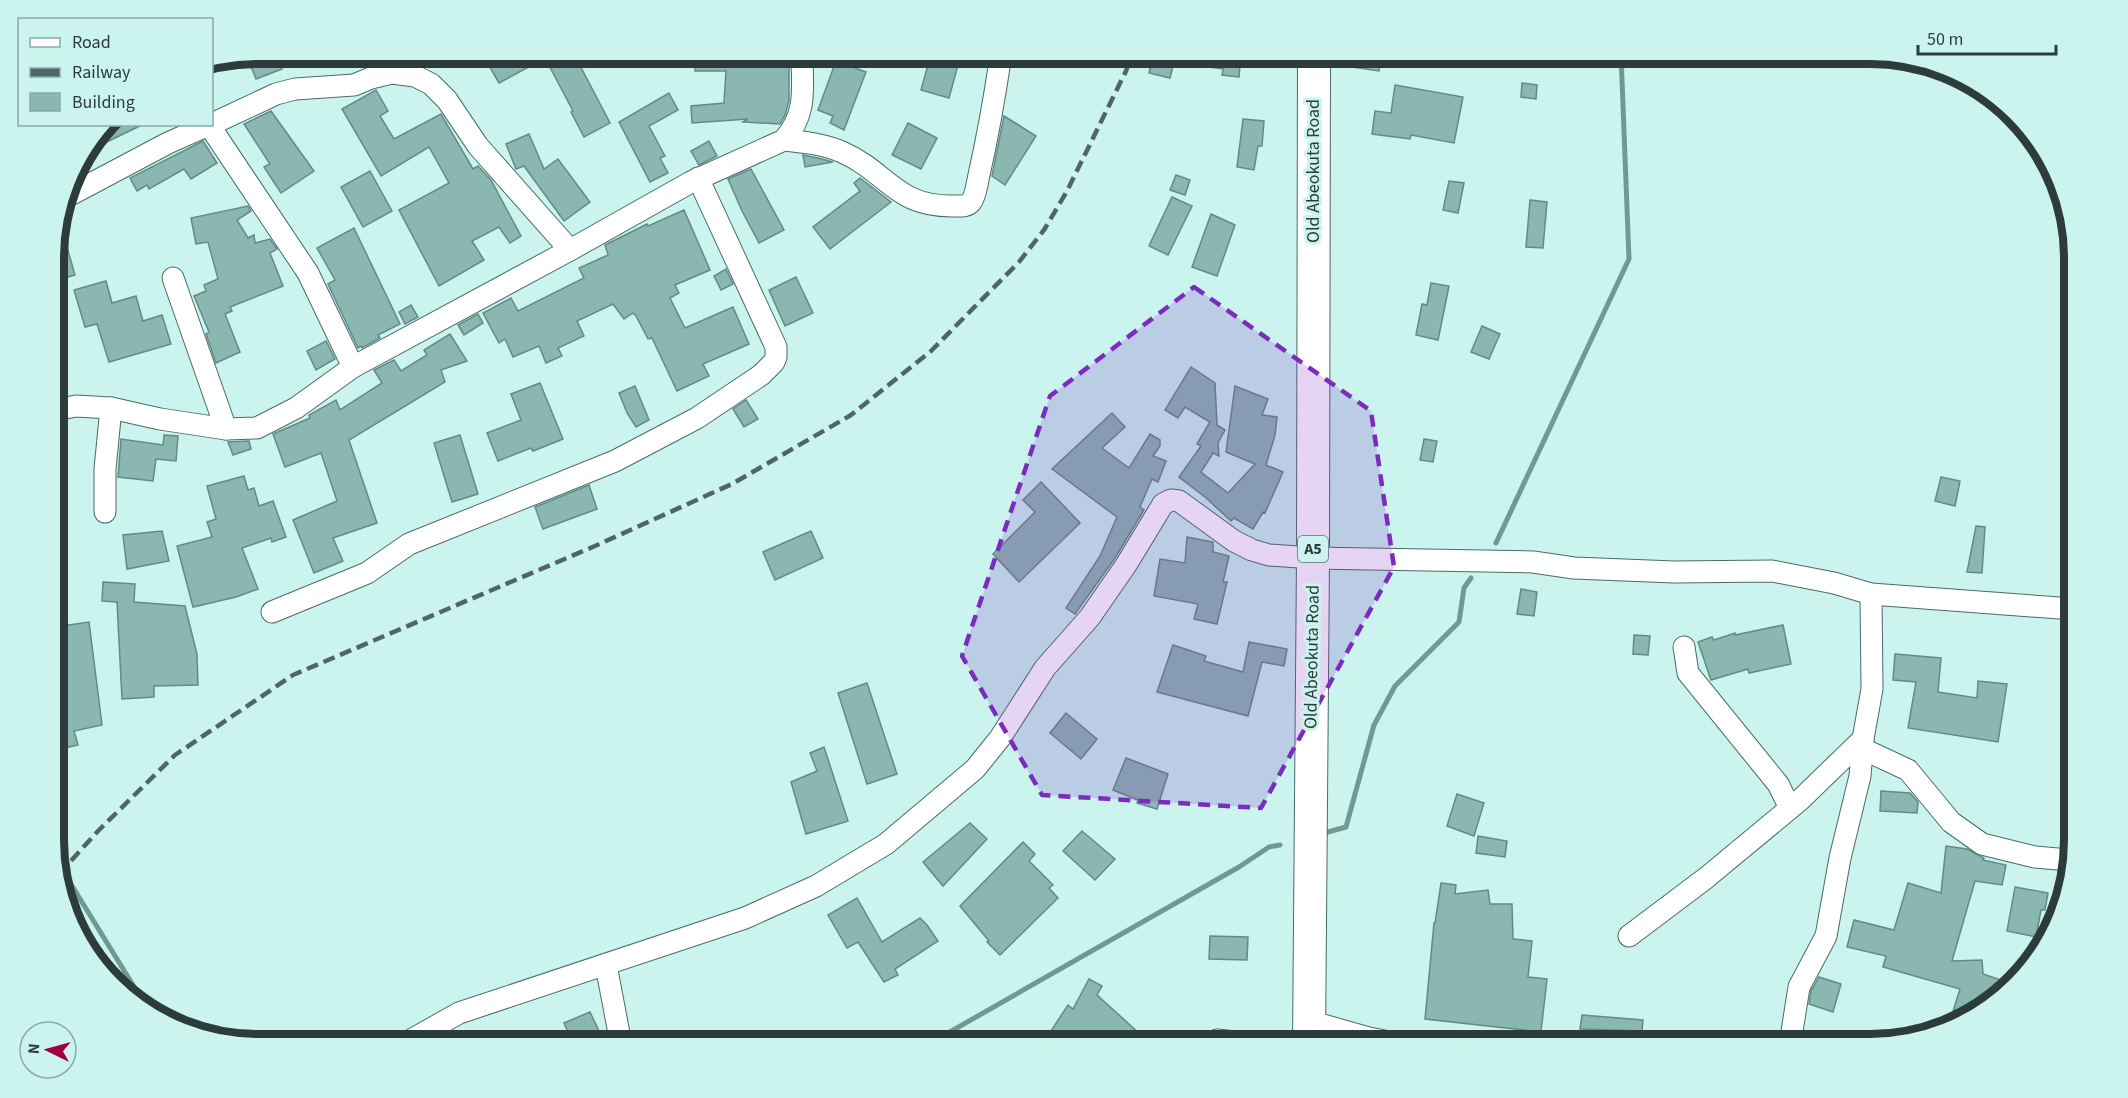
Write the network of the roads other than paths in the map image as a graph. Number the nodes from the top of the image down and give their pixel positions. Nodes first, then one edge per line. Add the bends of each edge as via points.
1 (408, 64) edge
2 (802, 64) edge
3 (999, 64) edge
4 (1314, 64) edge
5 (415, 76) junction
6 (213, 124) edge
7 (209, 126) edge
8 (212, 126) edge
9 (784, 140) junction
10 (698, 178) junction
11 (77, 190) edge
12 (570, 250) junction
13 (173, 278) dead end
14 (352, 367) junction
15 (65, 408) edge
16 (111, 408) junction
17 (226, 429) junction
18 (105, 512) dead end
19 (1313, 558) junction
20 (1871, 594) junction
21 (2064, 608) edge
22 (272, 612) dead end
23 (1684, 647) dead end
24 (1863, 744) junction
25 (1790, 808) junction
26 (2062, 859) edge
27 (1629, 936) dead end
28 (606, 965) junction
29 (1309, 1032) edge
30 (1792, 1033) edge
31 (422, 1034) edge
32 (619, 1034) edge

1 - 5 street
2 - 9 street via 802,109
3 - 9 street via 981,166 972,202 965,206 916,201 839,150
4 - 19 highway, Old Abeokuta Road / A5
5 - 6 street via 392,73 354,85 276,93
5 - 12 street via 431,84 447,100 478,146
7 - 11 street
8 - 14 street via 308,273
9 - 10 street
10 - 12 street
10 - 22 street via 776,347 776,357 768,369 697,418 615,461 410,544 367,573
12 - 14 street
13 - 17 street
14 - 17 street via 296,408 257,428
15 - 16 street
16 - 17 street
16 - 18 street
19 - 20 street via 1533,562 1574,568 1674,572 1772,571
19 - 28 street via 1252,550 1233,541 1179,501 1163,504 1090,617 1045,668 975,769 886,844 816,886 745,918
19 - 29 highway, Old Abeokuta Road / A5
20 - 21 street
20 - 24 street via 1872,689
23 - 25 street via 1688,673 1778,784
24 - 25 street
24 - 26 street via 1908,770 1951,822 1982,844
24 - 30 street via 1860,776 1826,936 1799,987
25 - 27 street
28 - 31 street via 459,1013
28 - 32 street

